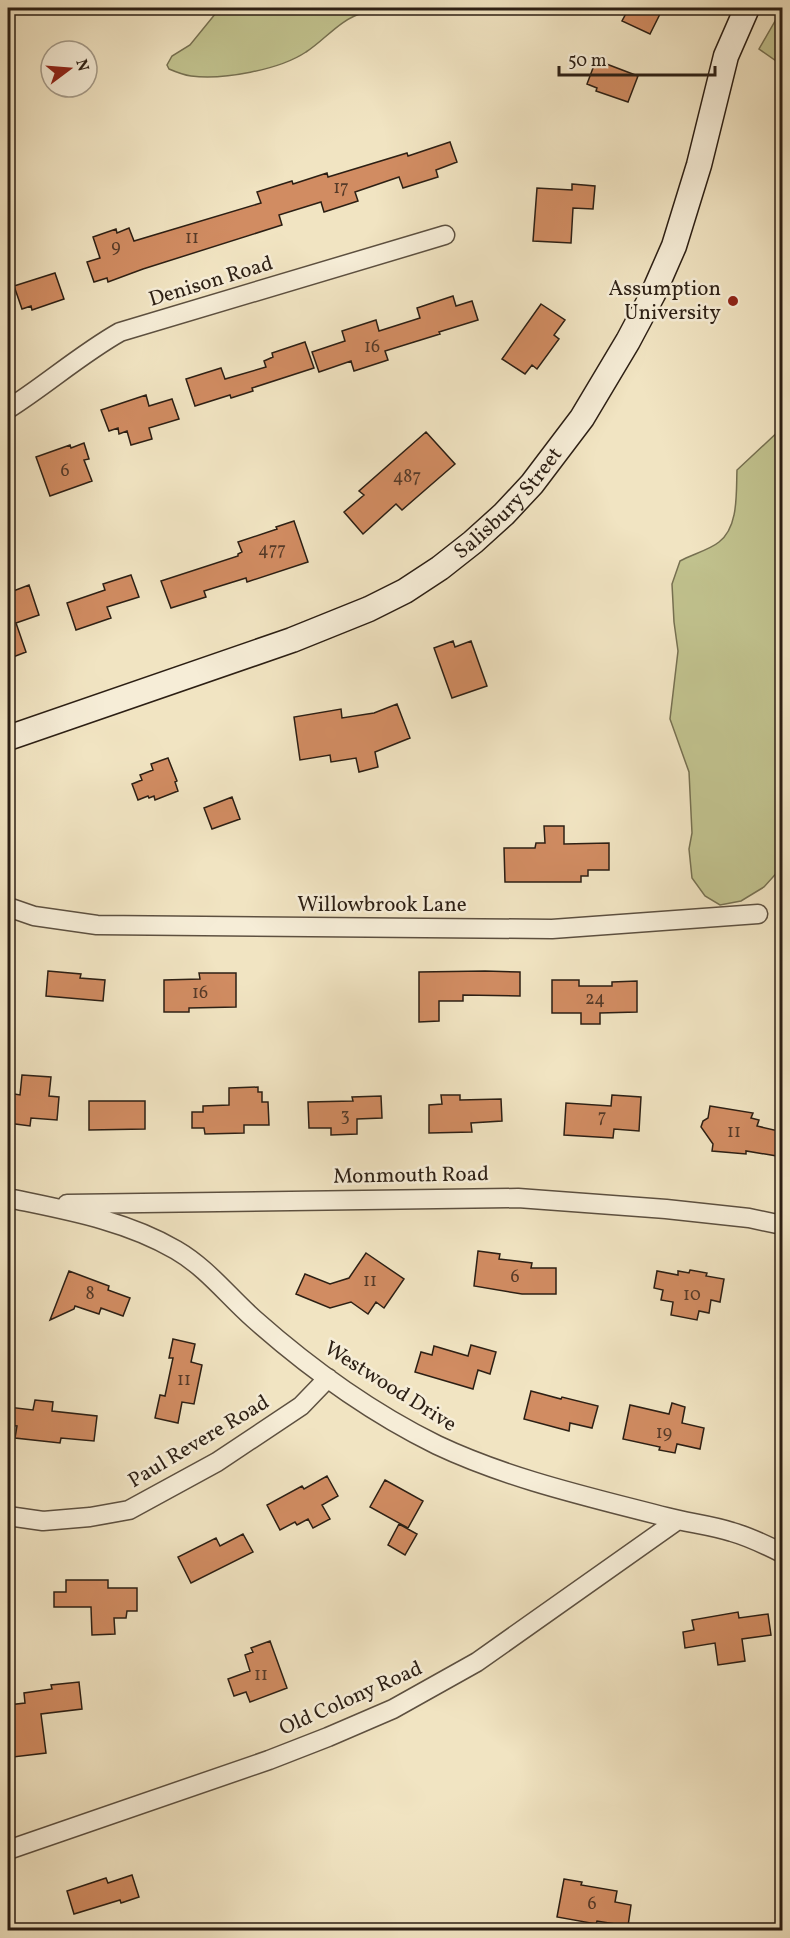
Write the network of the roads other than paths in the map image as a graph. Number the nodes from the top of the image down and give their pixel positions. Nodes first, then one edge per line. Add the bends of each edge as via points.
1 (747, 8) edge
2 (445, 235) dead end
3 (8, 409) edge
4 (8, 738) edge
5 (8, 907) edge
6 (758, 914) dead end
7 (8, 1198) edge
8 (39, 1205) junction
9 (783, 1225) edge
10 (328, 1378) junction
11 (8, 1516) edge
12 (678, 1520) junction
13 (783, 1553) edge
14 (8, 1850) edge

1 - 4 main road, Salisbury Street via 726,56 699,165 674,246 654,294 582,418 504,514 440,568 369,609 292,640
2 - 3 street, Denison Road via 120,332
5 - 6 street, Willowbrook Lane via 55,920 110,926 552,929
7 - 8 street, Westwood Drive
8 - 9 street, Monmouth Road via 518,1198 656,1208
8 - 10 street, Westwood Drive via 112,1222 177,1250
10 - 11 street, Paul Revere Road via 301,1406 217,1462 129,1510 43,1521
10 - 12 street, Westwood Drive via 403,1426 459,1455 557,1489
12 - 13 street, Westwood Drive via 731,1531
12 - 14 street, Old Colony Road via 477,1662 393,1709 268,1760

